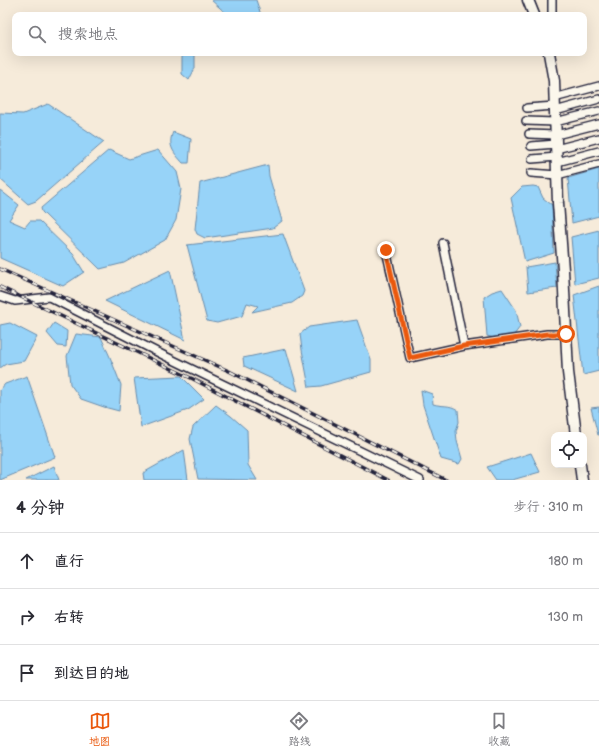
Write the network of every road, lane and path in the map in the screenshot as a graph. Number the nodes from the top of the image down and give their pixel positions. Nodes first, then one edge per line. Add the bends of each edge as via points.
1 (528, 0) edge
2 (552, 0) edge
3 (533, 12) edge
4 (552, 12) edge
5 (550, 56) edge
6 (599, 86) edge
7 (599, 99) edge
8 (555, 105) junction
9 (527, 108) dead end
10 (599, 111) edge
11 (526, 121) dead end
12 (555, 122) junction
13 (599, 124) edge
14 (529, 134) dead end
15 (599, 138) edge
16 (531, 146) dead end
17 (556, 149) junction
18 (599, 150) edge
19 (532, 159) dead end
20 (599, 164) edge
21 (531, 173) dead end
22 (557, 175) junction
23 (443, 243) dead end
24 (386, 250) dead end
25 (0, 296) edge
26 (566, 334) junction
27 (464, 346) junction
28 (576, 432) edge
29 (580, 468) edge
30 (420, 480) edge
31 (582, 480) edge

1 - 3 main road
2 - 4 street
5 - 8 main road
6 - 8 street
7 - 8 street
8 - 9 street
8 - 12 main road
10 - 12 street
11 - 12 street
12 - 17 main road
13 - 17 street
14 - 17 street
15 - 17 street
16 - 17 street
17 - 18 street
17 - 19 street
17 - 22 main road
20 - 22 street
21 - 22 street
22 - 26 main road
23 - 27 street
24 - 27 street via 410,358
25 - 30 street via 15,301 49,297
26 - 27 street via 547,334
26 - 28 main road
29 - 31 main road

